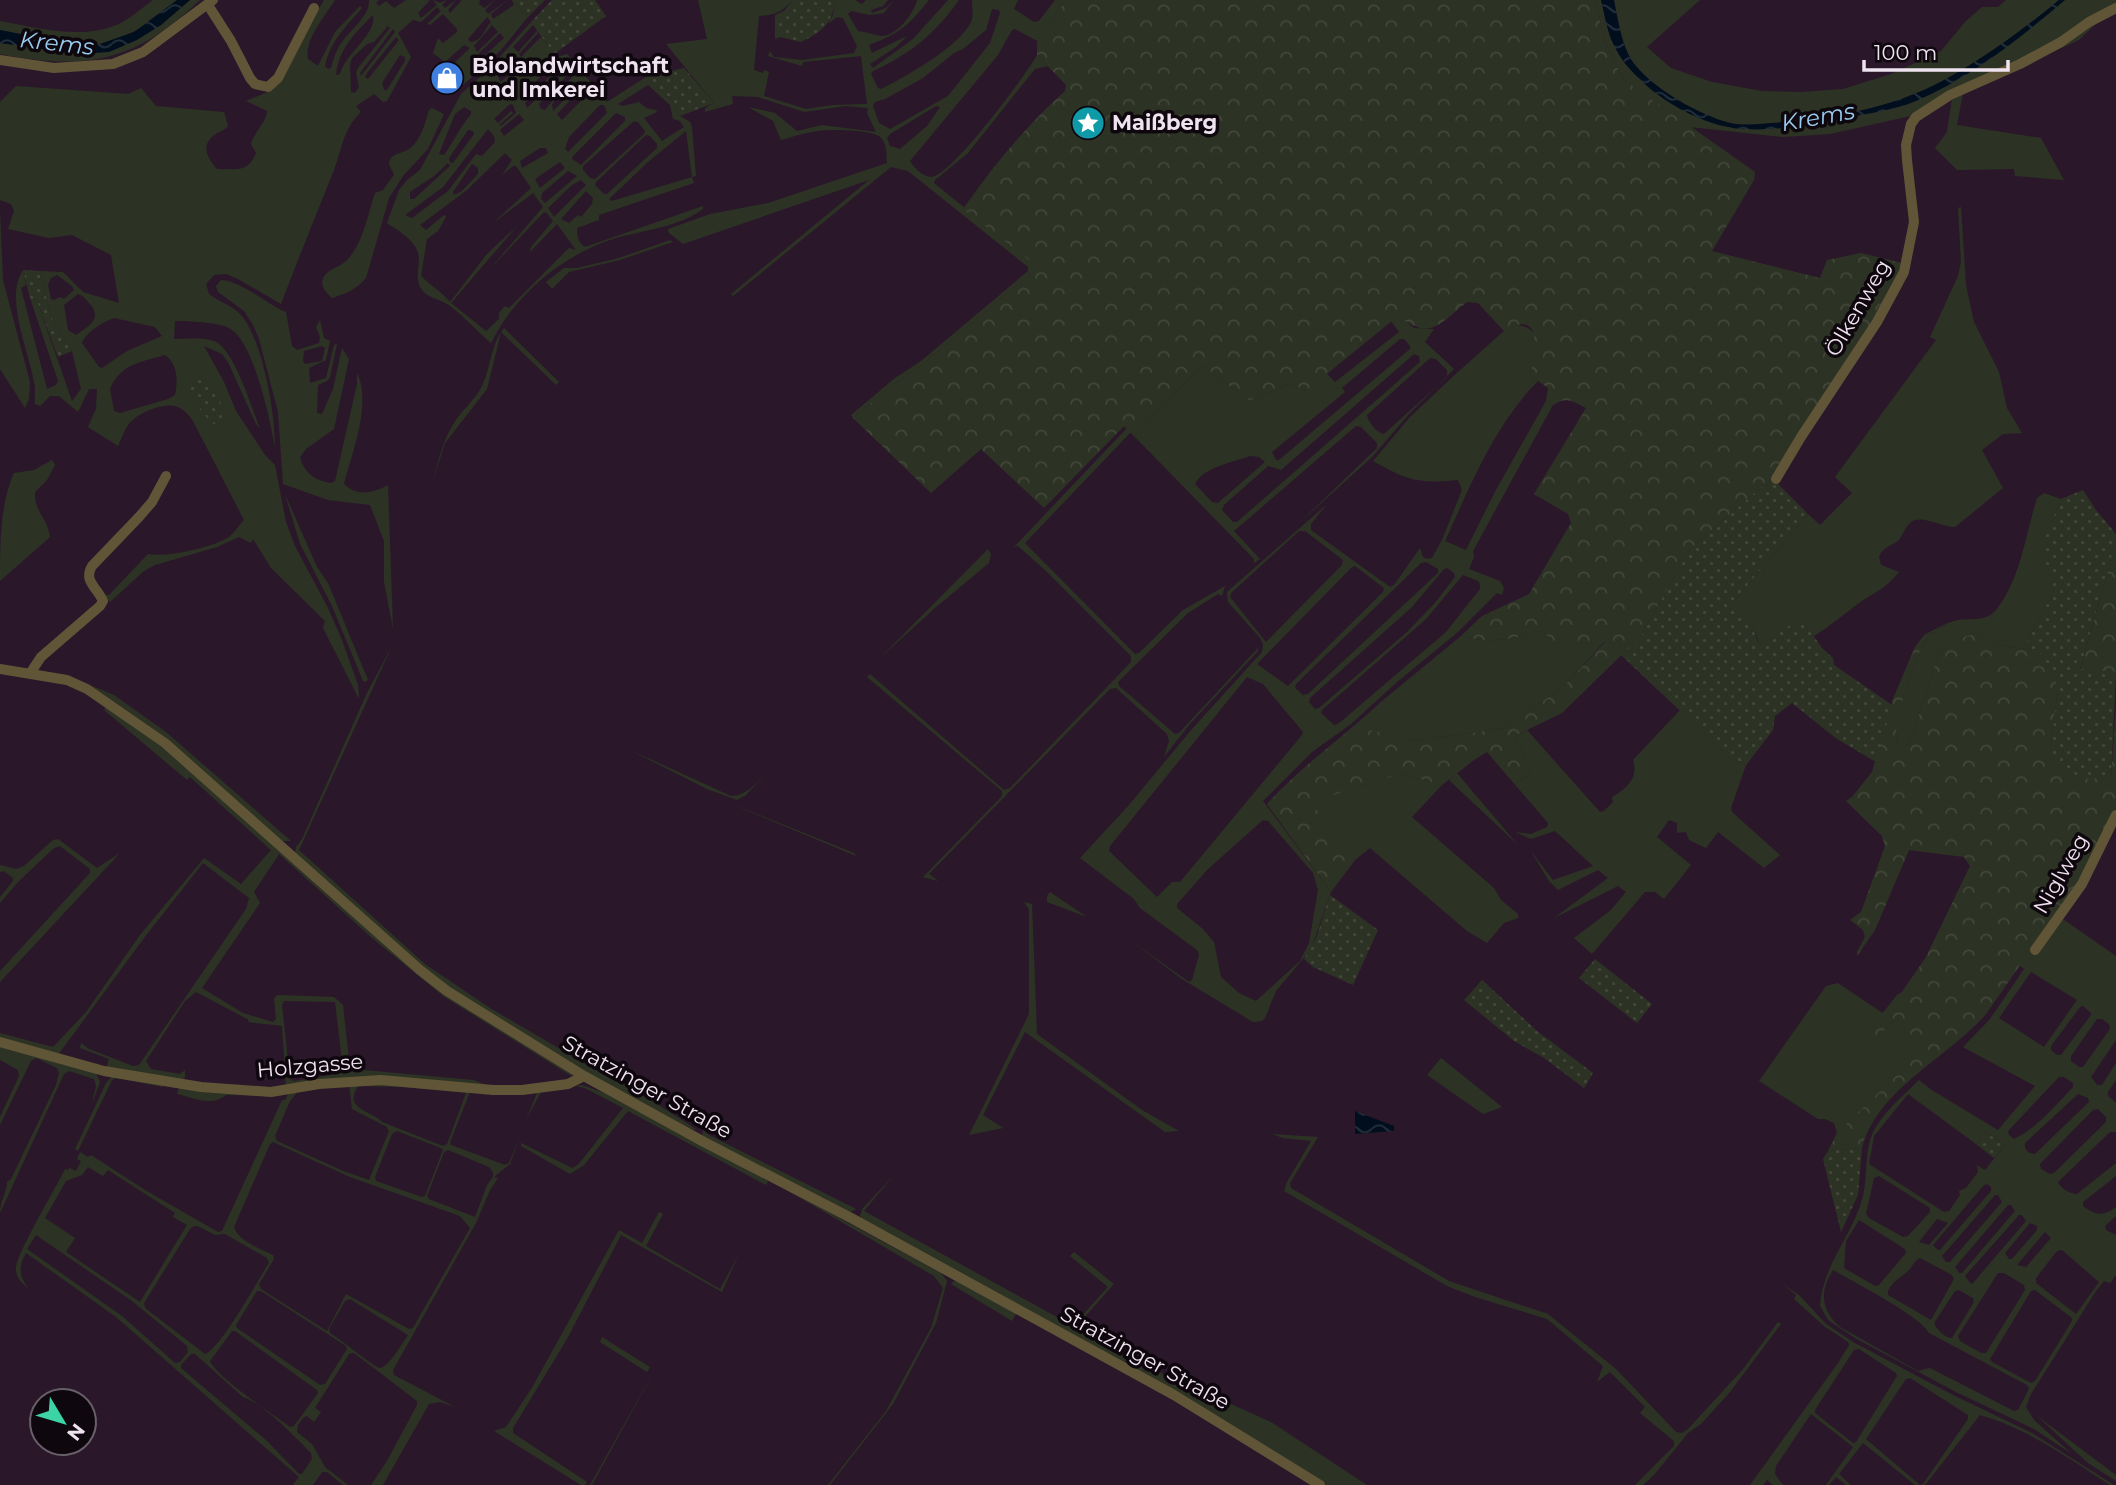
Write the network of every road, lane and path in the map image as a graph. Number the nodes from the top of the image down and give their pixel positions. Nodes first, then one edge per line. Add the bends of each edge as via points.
1 (210, 3) edge
2 (314, 8) dead end
3 (2116, 8) edge
4 (0, 60) edge
5 (166, 476) dead end
6 (1776, 479) dead end
7 (0, 668) edge
8 (31, 673) junction
9 (2116, 815) edge
10 (2035, 950) dead end
11 (0, 1042) edge
12 (584, 1076) junction
13 (1320, 1485) edge

1 - 2 street via 250,78 261,87 274,83
1 - 4 street via 143,52 113,64 54,68
3 - 6 street, Ölkenweg via 1916,117 1906,145 1914,222 1904,272
5 - 8 street via 152,502 88,573 103,601 100,606 41,657
7 - 8 street, Stratzinger Straße
8 - 12 street, Stratzinger Straße via 87,689 165,743 420,970
9 - 10 street, Niglweg via 2082,884
11 - 12 street, Holzgasse via 104,1071 201,1087 271,1092 352,1080 522,1090 568,1084
12 - 13 street, Stratzinger Straße via 1174,1395

